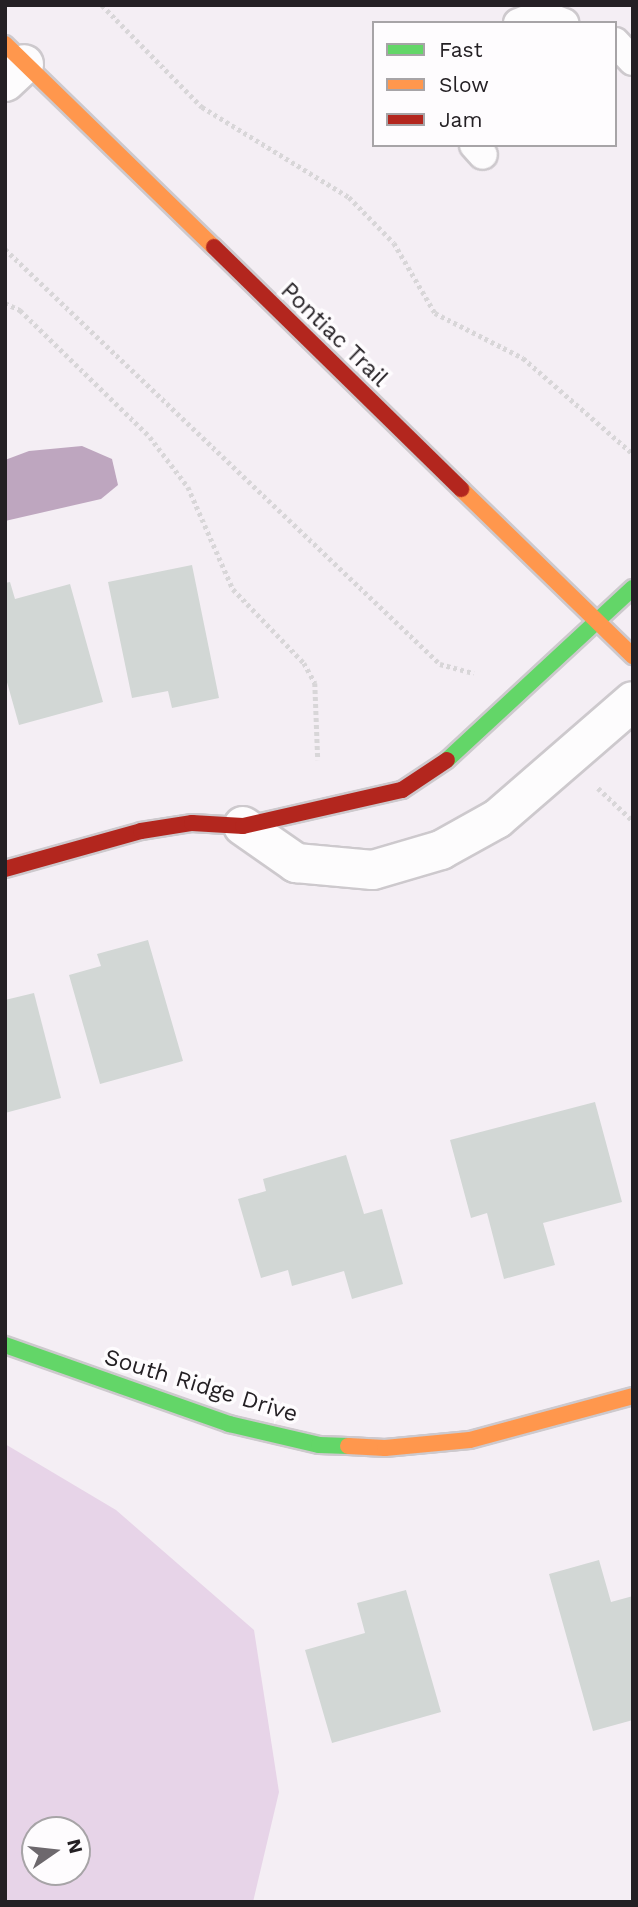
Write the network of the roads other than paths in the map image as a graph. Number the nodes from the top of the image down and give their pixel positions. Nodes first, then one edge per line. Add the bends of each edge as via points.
1 (523, 21) edge
2 (560, 21) edge
3 (617, 44) edge
4 (633, 61) edge
5 (12, 63) edge
6 (633, 588) edge
7 (594, 621) junction
8 (633, 656) edge
9 (633, 701) edge
10 (243, 826) junction
11 (5, 869) edge
12 (5, 1345) edge
13 (633, 1396) edge

1 - 2 lane via 541,14
3 - 4 lane
5 - 7 street, Pontiac Trail
6 - 7 street
7 - 8 street, Pontiac Trail
7 - 10 street via 461,750 402,790
9 - 10 street via 497,819 441,850 373,870 296,863
10 - 11 street via 192,823 141,831
12 - 13 street, South Ridge Drive via 229,1424 319,1445 385,1448 470,1440

